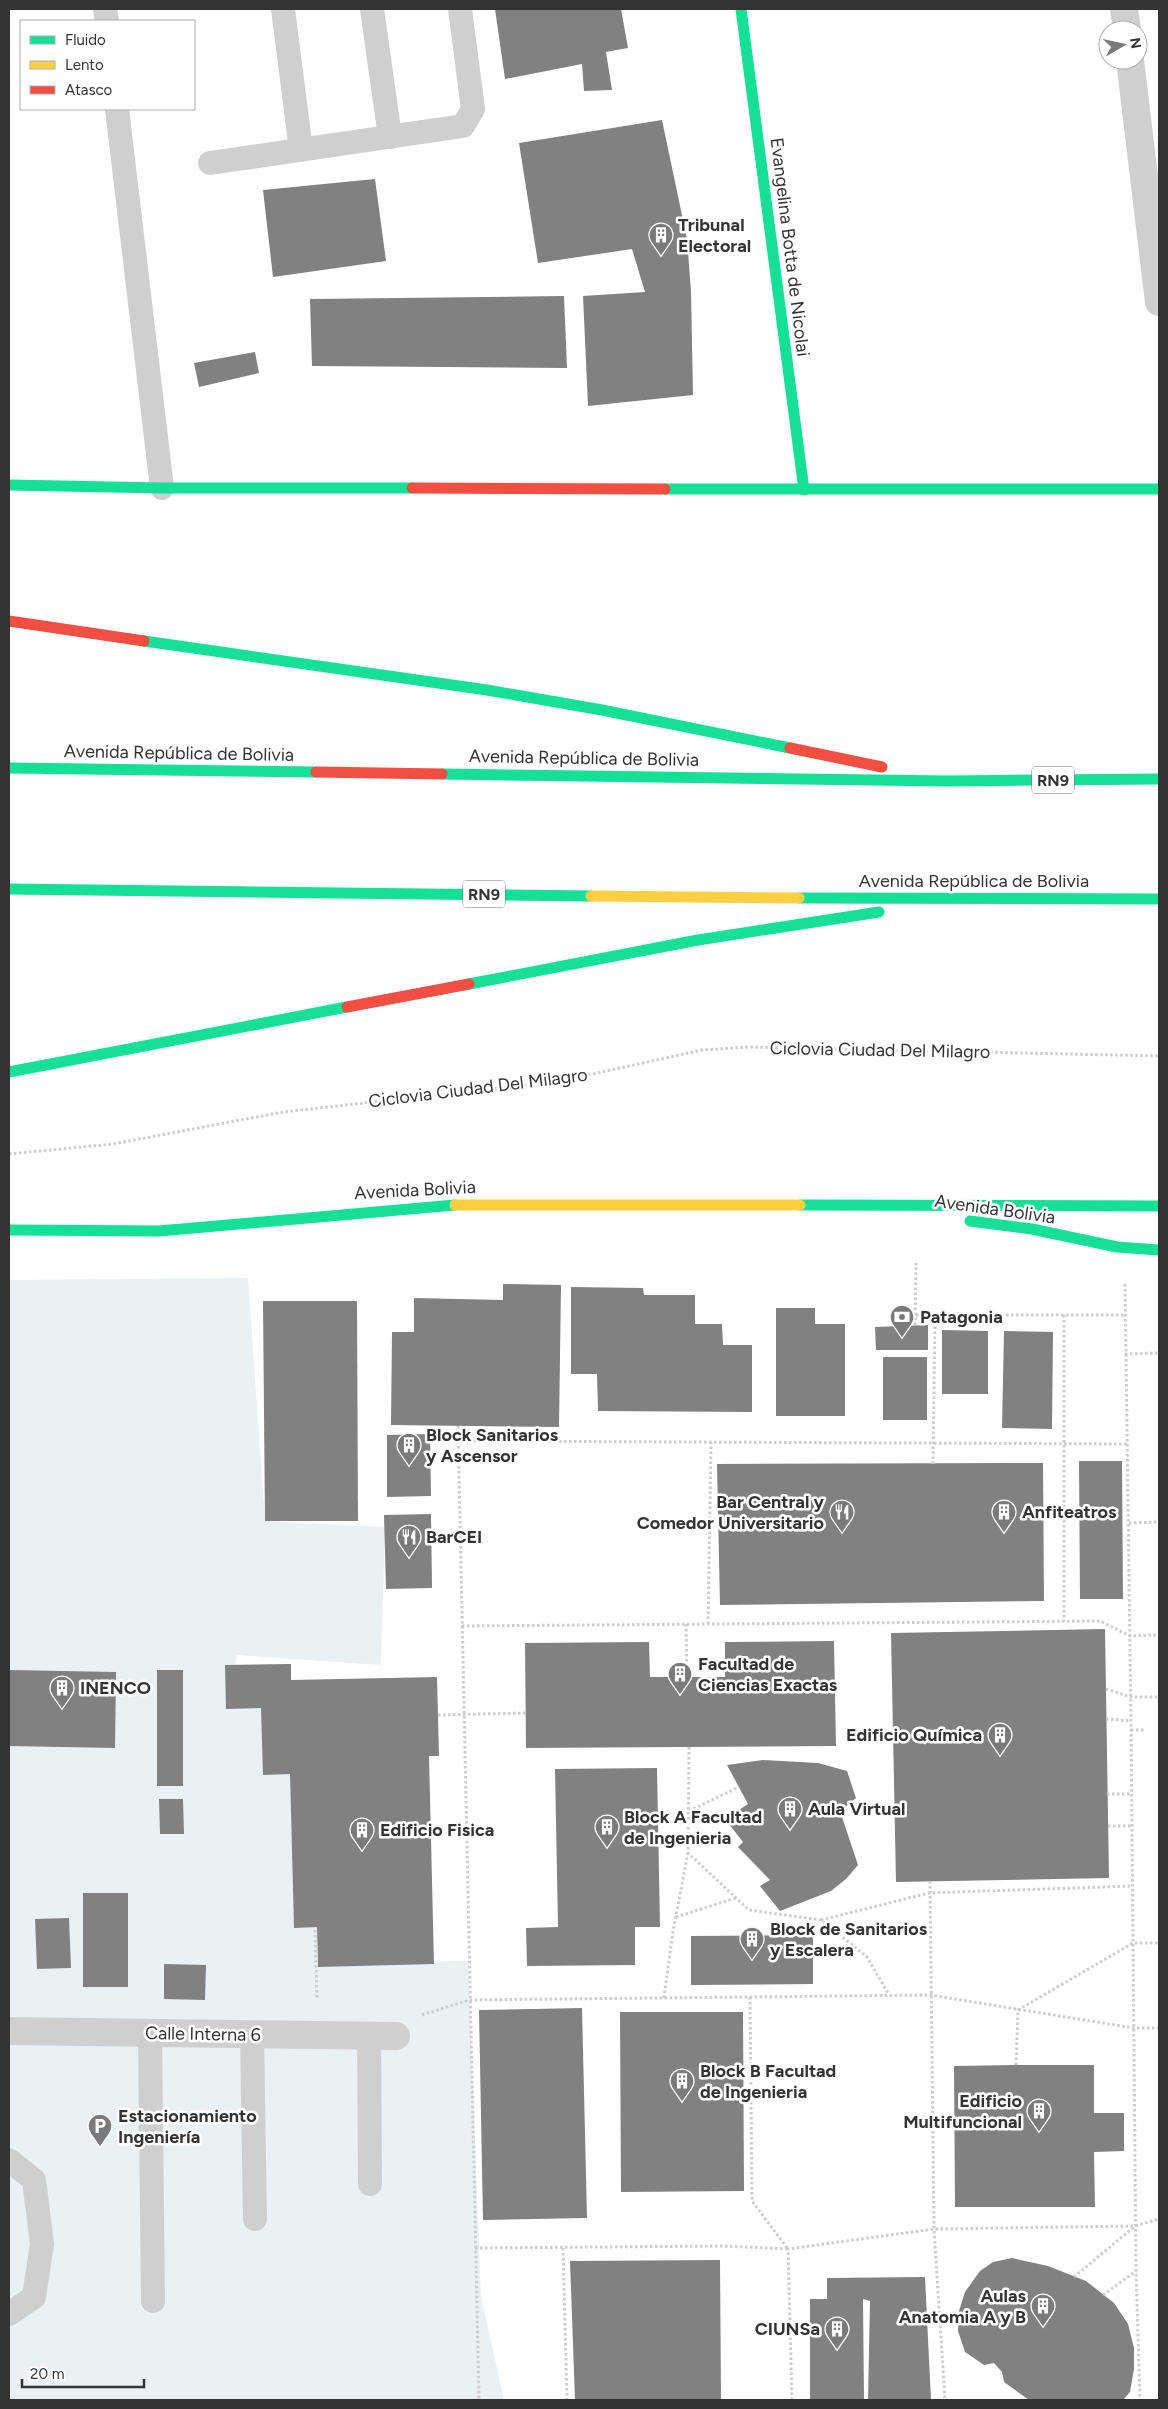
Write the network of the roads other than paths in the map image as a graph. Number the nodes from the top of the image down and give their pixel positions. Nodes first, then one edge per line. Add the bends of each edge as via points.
1 (283, 9) edge
2 (372, 9) edge
3 (460, 9) edge
4 (741, 9) edge
5 (1131, 70) edge
6 (117, 110) edge
7 (390, 137) junction
8 (301, 150) junction
9 (210, 163) dead end
10 (1159, 302) edge
11 (9, 484) edge
12 (162, 488) junction
13 (1159, 489) edge
14 (804, 490) junction
15 (9, 621) edge
16 (9, 768) edge
17 (1159, 780) edge
18 (948, 781) junction
19 (9, 889) edge
20 (1159, 899) edge
21 (960, 900) junction
22 (9, 1072) edge
23 (825, 1206) junction
24 (1159, 1206) edge
25 (929, 1217) dead end
26 (957, 1220) dead end
27 (9, 1230) edge
28 (1159, 1250) edge
29 (9, 2031) edge
30 (150, 2033) junction
31 (252, 2034) junction
32 (369, 2036) junction
33 (396, 2036) dead end
34 (9, 2160) edge
35 (370, 2184) dead end
36 (255, 2220) dead end
37 (154, 2301) dead end
38 (9, 2314) edge

1 - 8 lane
2 - 7 lane
3 - 7 lane via 473,109 463,126
4 - 14 main road, Evangelina Botta de Nicolai
5 - 10 street
6 - 12 lane
7 - 8 lane
8 - 9 lane
11 - 12 main road
12 - 14 main road
13 - 14 main road
15 - 18 main road via 525,697
16 - 18 main road, Avenida República de Bolivia / RN9
17 - 18 main road, Avenida República de Bolivia / RN9
19 - 21 main road, Avenida República de Bolivia / RN9
20 - 21 main road, Avenida República de Bolivia / RN9
21 - 22 main road via 698,940
23 - 24 main road, Avenida Bolivia
23 - 25 main road, Avenida Bolivia
23 - 27 main road, Avenida Bolivia via 398,1206 179,1229 120,1232
26 - 28 main road, Avenida Bolivia via 1032,1229 1117,1247
29 - 30 street, Calle Interna 6
30 - 31 street, Calle Interna 6
30 - 37 lane
31 - 32 street, Calle Interna 6
31 - 36 lane
32 - 33 street, Calle Interna 6
32 - 35 lane
34 - 38 lane via 34,2180 42,2244 34,2297

